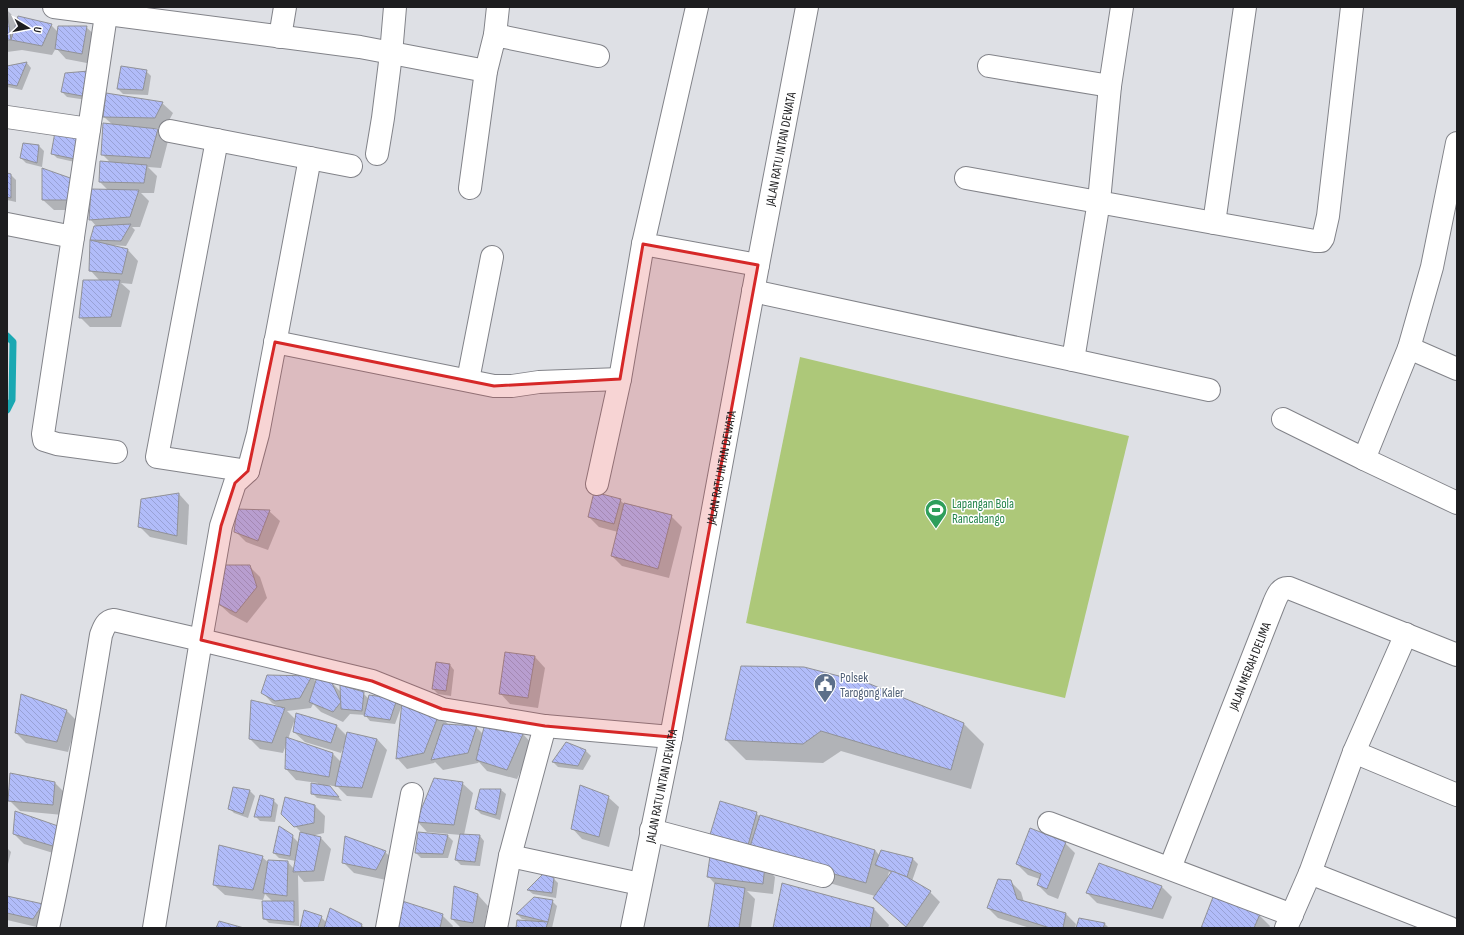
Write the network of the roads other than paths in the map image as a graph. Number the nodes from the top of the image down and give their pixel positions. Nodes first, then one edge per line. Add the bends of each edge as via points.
1 (285, 7) edge
2 (395, 7) edge
3 (498, 7) edge
4 (697, 7) edge
5 (807, 7) edge
6 (1122, 7) edge
7 (1245, 7) edge
8 (1352, 7) edge
9 (62, 8) edge
10 (106, 15) junction
11 (171, 15) edge
12 (494, 34) junction
13 (280, 37) junction
14 (391, 54) junction
15 (598, 56) dead end
16 (989, 66) dead end
17 (486, 71) junction
18 (1110, 86) junction
19 (7, 117) edge
20 (89, 129) junction
21 (170, 131) dead end
22 (217, 140) junction
23 (1457, 143) edge
24 (377, 154) dead end
25 (310, 158) junction
26 (351, 166) dead end
27 (966, 178) dead end
28 (470, 188) dead end
29 (1098, 201) junction
30 (1214, 223) junction
31 (7, 224) edge
32 (73, 237) junction
33 (643, 244) junction
34 (492, 257) dead end
35 (758, 265) junction
36 (753, 291) junction
37 (276, 342) junction
38 (1409, 348) junction
39 (1073, 360) junction
40 (1457, 369) edge
41 (620, 379) junction
42 (468, 380) junction
43 (1209, 390) dead end
44 (1283, 419) dead end
45 (116, 452) dead end
46 (1364, 460) junction
47 (248, 472) junction
48 (597, 484) dead end
49 (1457, 503) edge
50 (1406, 634) junction
51 (200, 640) junction
52 (1457, 655) edge
53 (545, 726) junction
54 (671, 737) junction
55 (1354, 752) junction
56 (412, 794) dead end
57 (1457, 795) edge
58 (1049, 823) dead end
59 (651, 830) junction
60 (510, 856) junction
61 (1170, 868) junction
62 (1310, 873) junction
63 (823, 876) dead end
64 (640, 884) junction
65 (1289, 921) edge
66 (48, 928) edge
67 (154, 928) edge
68 (387, 928) edge
69 (496, 928) edge
70 (632, 928) edge
71 (1450, 928) edge

1 - 13 street
2 - 14 street
3 - 12 street
4 - 33 street
5 - 35 street, JALAN RATU INTAN DEWATA
6 - 18 street
7 - 30 street
8 - 30 street via 1324,238 1315,241
9 - 10 street
10 - 11 street
10 - 20 street
11 - 13 street
12 - 15 street
12 - 17 street
13 - 14 street via 360,47
14 - 17 street
14 - 24 street
16 - 18 street
17 - 28 street
18 - 29 street
19 - 20 street
20 - 32 street
21 - 22 street
22 - 25 street
22 - 47 street via 150,455
23 - 38 street via 1432,267
25 - 26 street
25 - 37 street
27 - 29 street
29 - 30 street
29 - 39 street
31 - 32 street
32 - 45 street via 43,437 44,440 57,444
33 - 35 street
33 - 41 street
34 - 42 street
35 - 36 street, JALAN RATU INTAN DEWATA
36 - 39 street
36 - 54 street, JALAN RATU INTAN DEWATA
37 - 42 street
37 - 47 street
38 - 40 street
38 - 46 street
39 - 43 street
41 - 42 street via 539,382 512,386 494,386
41 - 48 street
44 - 46 street
46 - 49 street
47 - 51 street via 235,483 221,526
50 - 52 street, JALAN MERAH DELIMA
50 - 55 street
50 - 61 street, JALAN MERAH DELIMA via 1289,588 1285,587 1280,591
51 - 53 street via 372,681 442,709
51 - 66 street via 114,620 105,625 101,635 82,752
51 - 67 street
53 - 54 street
53 - 60 street
54 - 59 street, JALAN RATU INTAN DEWATA
55 - 57 street
55 - 62 street
56 - 68 street
58 - 61 street
59 - 63 street
59 - 64 street, JALAN RATU INTAN DEWATA
60 - 64 street
60 - 69 street
61 - 65 street
62 - 65 street
62 - 71 street
64 - 70 street, JALAN RATU INTAN DEWATA

